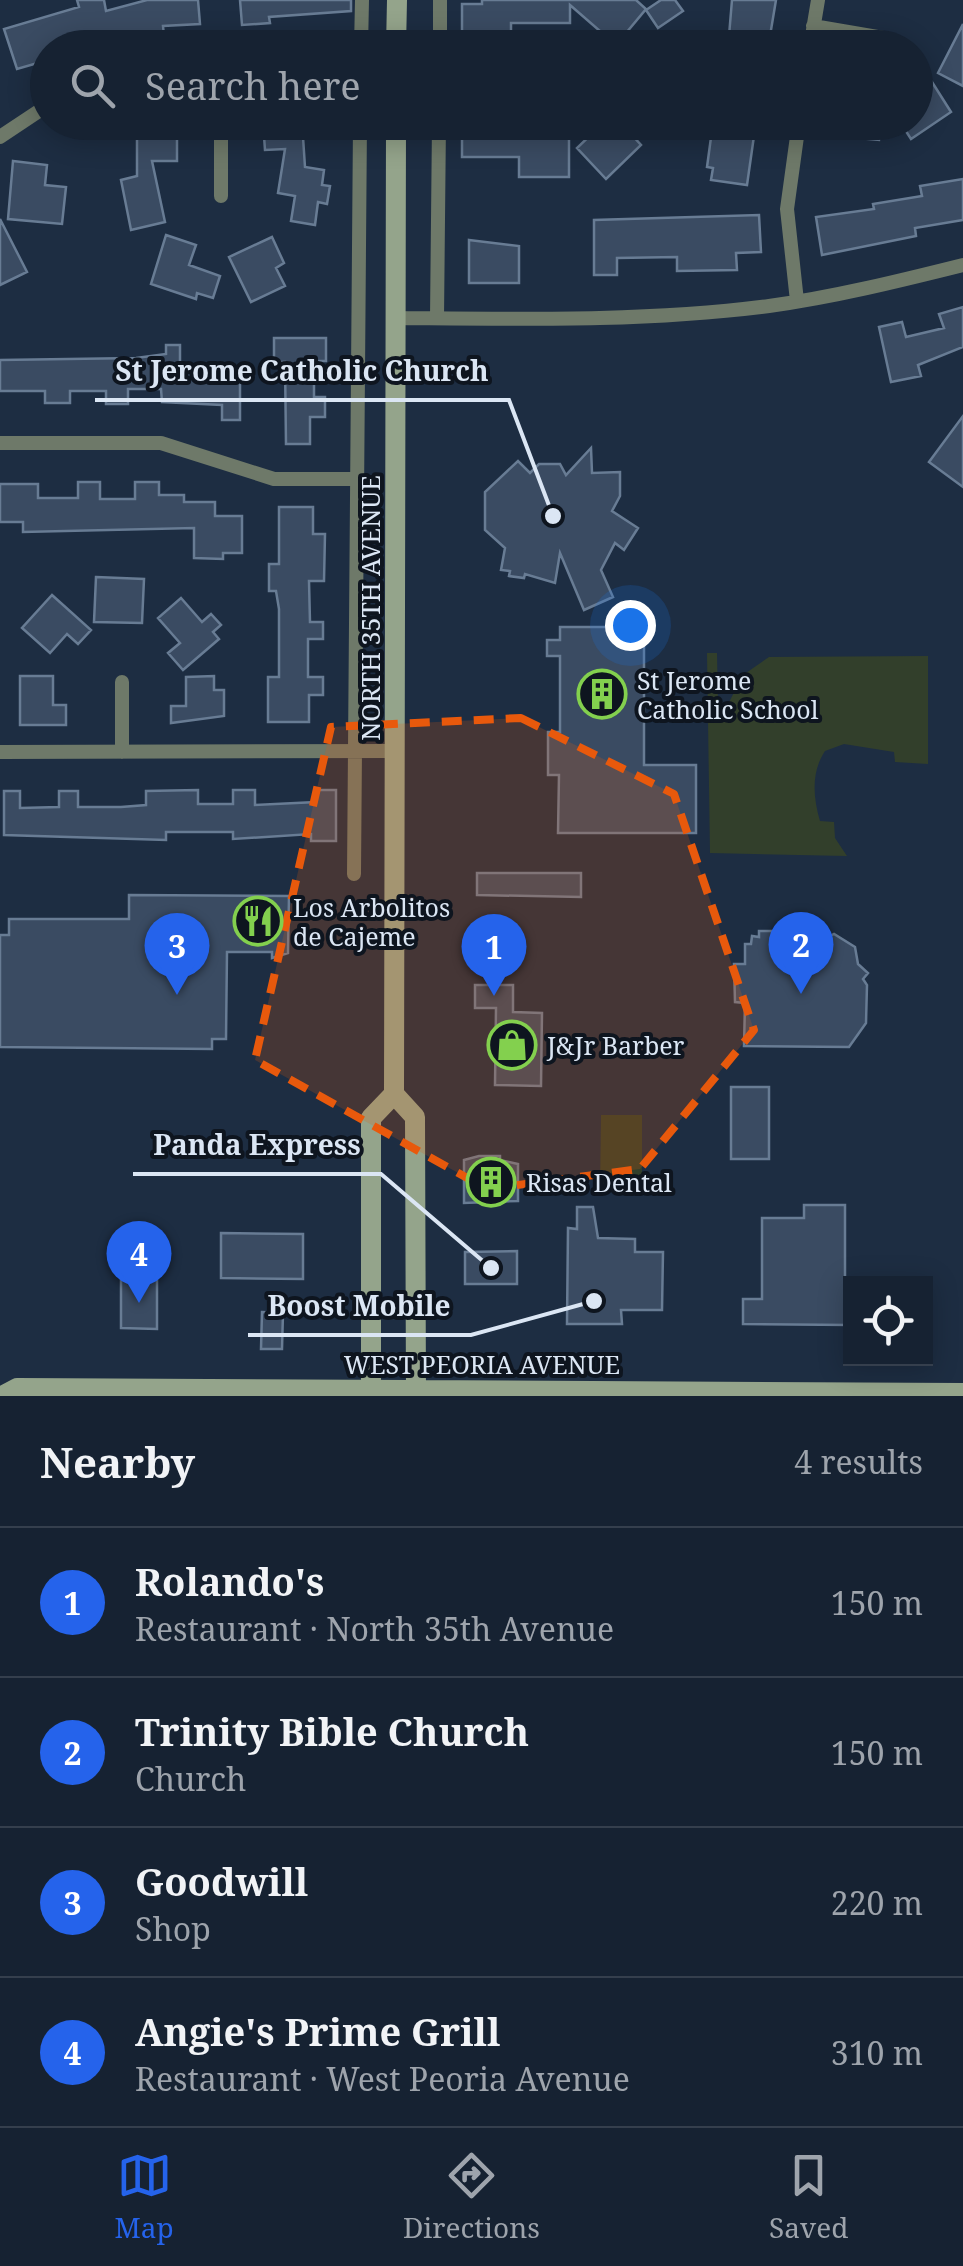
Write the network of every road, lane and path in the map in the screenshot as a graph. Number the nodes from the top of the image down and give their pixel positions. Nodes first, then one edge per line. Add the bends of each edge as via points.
1 (362, 0) edge
2 (397, 0) edge
3 (440, 0) edge
4 (818, 0) edge
5 (813, 26) junction
6 (361, 30) edge
7 (396, 30) edge
8 (440, 30) edge
9 (812, 30) edge
10 (836, 30) edge
11 (30, 117) edge
12 (0, 137) edge
13 (221, 140) edge
14 (360, 140) edge
15 (396, 140) edge
16 (440, 140) edge
17 (797, 140) edge
18 (221, 196) dead end
19 (963, 265) edge
20 (797, 301) junction
21 (394, 318) junction
22 (437, 318) junction
23 (0, 443) edge
24 (357, 479) junction
25 (122, 682) dead end
26 (395, 751) junction
27 (0, 752) edge
28 (122, 752) junction
29 (355, 752) junction
30 (354, 874) dead end
31 (394, 1094) junction
32 (371, 1392) edge
33 (416, 1392) edge
34 (963, 1393) edge
35 (2, 1396) edge

1 - 6 street
2 - 7 main road
3 - 8 street
4 - 5 street
5 - 9 street
5 - 10 street
11 - 12 street
13 - 18 street
14 - 24 street, NORTH 35TH AVENUE
15 - 21 main road, NORTH 35TH AVENUE
16 - 22 street
17 - 20 street via 787,209
19 - 20 street
20 - 22 street via 636,318
21 - 22 street
21 - 26 main road, NORTH 35TH AVENUE
23 - 24 street via 160,443 274,480
24 - 29 street, NORTH 35TH AVENUE
25 - 28 street
26 - 29 street
26 - 31 main road, NORTH 35TH AVENUE
27 - 28 street
28 - 29 street
29 - 30 street, NORTH 35TH AVENUE
31 - 32 main road, NORTH 35TH AVENUE via 371,1118
31 - 33 main road, NORTH 35TH AVENUE via 416,1117
32 - 33 main road, WEST PEORIA AVENUE
32 - 35 main road, WEST PEORIA AVENUE via 18,1388
33 - 34 main road, WEST PEORIA AVENUE

